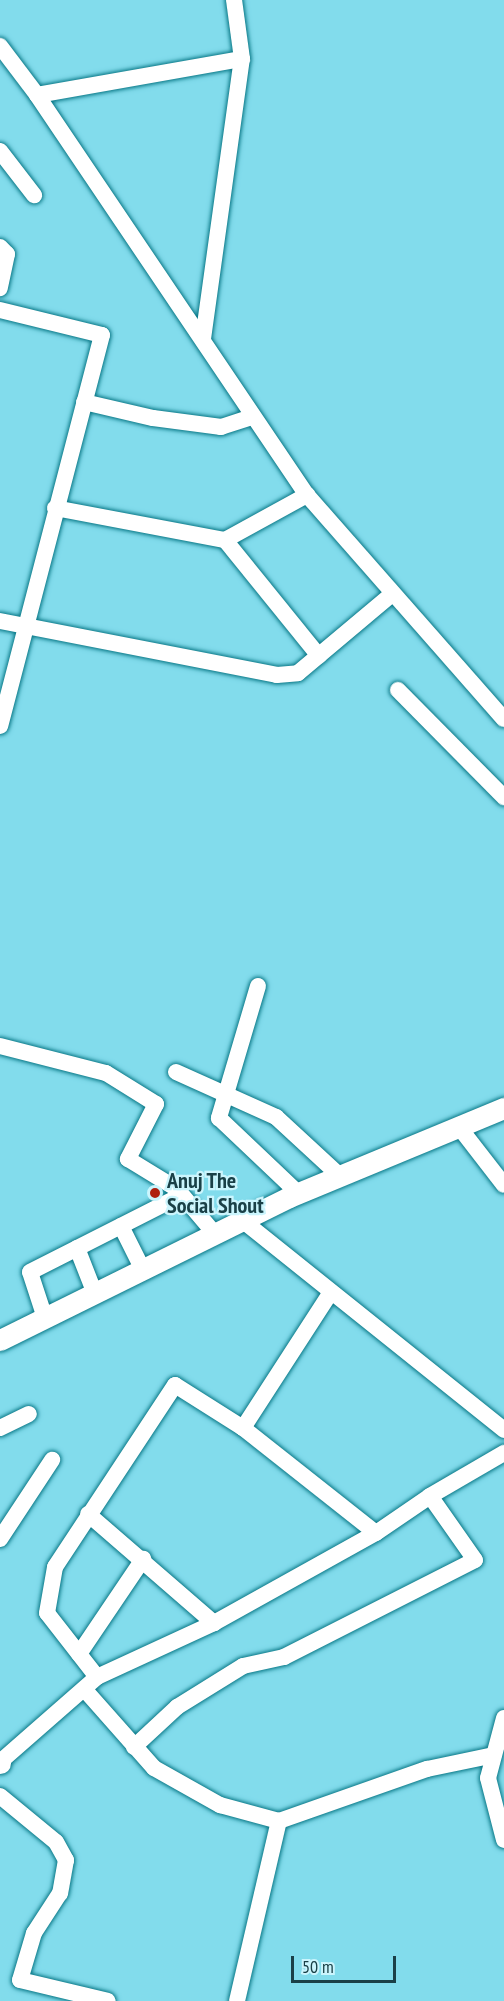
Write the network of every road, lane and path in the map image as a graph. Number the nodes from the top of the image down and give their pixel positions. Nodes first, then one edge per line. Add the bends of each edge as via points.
1 (234, 0) edge
2 (0, 46) edge
3 (242, 59) junction
4 (38, 95) junction
5 (0, 151) edge
6 (34, 195) dead end
7 (0, 247) edge
8 (0, 288) edge
9 (0, 310) edge
10 (203, 339) junction
11 (84, 402) junction
12 (251, 417) junction
13 (307, 495) junction
14 (55, 508) junction
15 (225, 540) junction
16 (392, 594) junction
17 (0, 621) edge
18 (23, 626) junction
19 (319, 656) junction
20 (398, 690) dead end
21 (504, 719) edge
22 (0, 726) edge
23 (504, 797) edge
24 (258, 986) dead end
25 (0, 1046) edge
26 (176, 1071) dead end
27 (225, 1092) junction
28 (504, 1108) edge
29 (459, 1127) junction
30 (340, 1176) junction
31 (504, 1185) edge
32 (298, 1193) junction
33 (182, 1195) junction
34 (242, 1220) junction
35 (121, 1226) junction
36 (215, 1234) junction
37 (77, 1248) junction
38 (143, 1270) junction
39 (331, 1292) junction
40 (94, 1294) junction
41 (45, 1318) junction
42 (0, 1340) edge
43 (29, 1414) dead end
44 (0, 1428) edge
45 (243, 1428) junction
46 (504, 1430) edge
47 (504, 1453) edge
48 (52, 1460) dead end
49 (430, 1496) junction
50 (88, 1514) junction
51 (376, 1533) junction
52 (0, 1539) edge
53 (143, 1560) junction
54 (214, 1623) junction
55 (79, 1654) junction
56 (97, 1677) junction
57 (85, 1690) junction
58 (504, 1718) edge
59 (134, 1747) junction
60 (494, 1755) junction
61 (0, 1762) edge
62 (0, 1796) edge
63 (279, 1821) junction
64 (501, 1822) edge
65 (504, 1840) edge
66 (108, 2001) edge
67 (237, 2001) edge

1 - 3 street
2 - 4 street
3 - 4 street
3 - 10 street
4 - 10 street
5 - 6 street
7 - 8 street via 7,254
9 - 11 street via 102,335
10 - 12 street
11 - 12 street via 153,418 221,427
11 - 14 street
12 - 13 street
13 - 15 street
13 - 16 street
14 - 15 street
14 - 18 street
15 - 19 street
16 - 19 street
16 - 21 street
17 - 18 street
18 - 19 street via 277,675 298,673
18 - 22 street
20 - 23 street
24 - 27 street
25 - 33 street via 106,1073 156,1104 128,1159
26 - 27 street
27 - 30 street via 276,1117
27 - 32 street via 219,1118
28 - 29 street
29 - 30 street
29 - 31 street
30 - 32 street
32 - 34 street
33 - 35 street
33 - 36 street
34 - 36 street
34 - 39 street
35 - 37 street
35 - 38 street
36 - 38 street
37 - 40 street
37 - 41 street via 30,1272
38 - 40 street
39 - 45 street
39 - 46 street
40 - 41 street
41 - 42 street
43 - 44 street
45 - 50 street via 175,1385
45 - 51 street
47 - 49 street
48 - 52 street
49 - 51 street
49 - 59 street via 475,1560 284,1657 243,1666 177,1707
50 - 53 street
50 - 55 street via 55,1567 46,1613
51 - 54 street
53 - 54 street
53 - 55 street
54 - 56 street
55 - 56 street
56 - 57 street
57 - 59 street
57 - 61 street
58 - 60 street
59 - 63 street via 154,1768 220,1805
60 - 63 street via 427,1769
60 - 64 street via 488,1778
62 - 66 street via 56,1842 66,1860 60,1893 34,1934 20,1980
63 - 67 street
64 - 65 street

